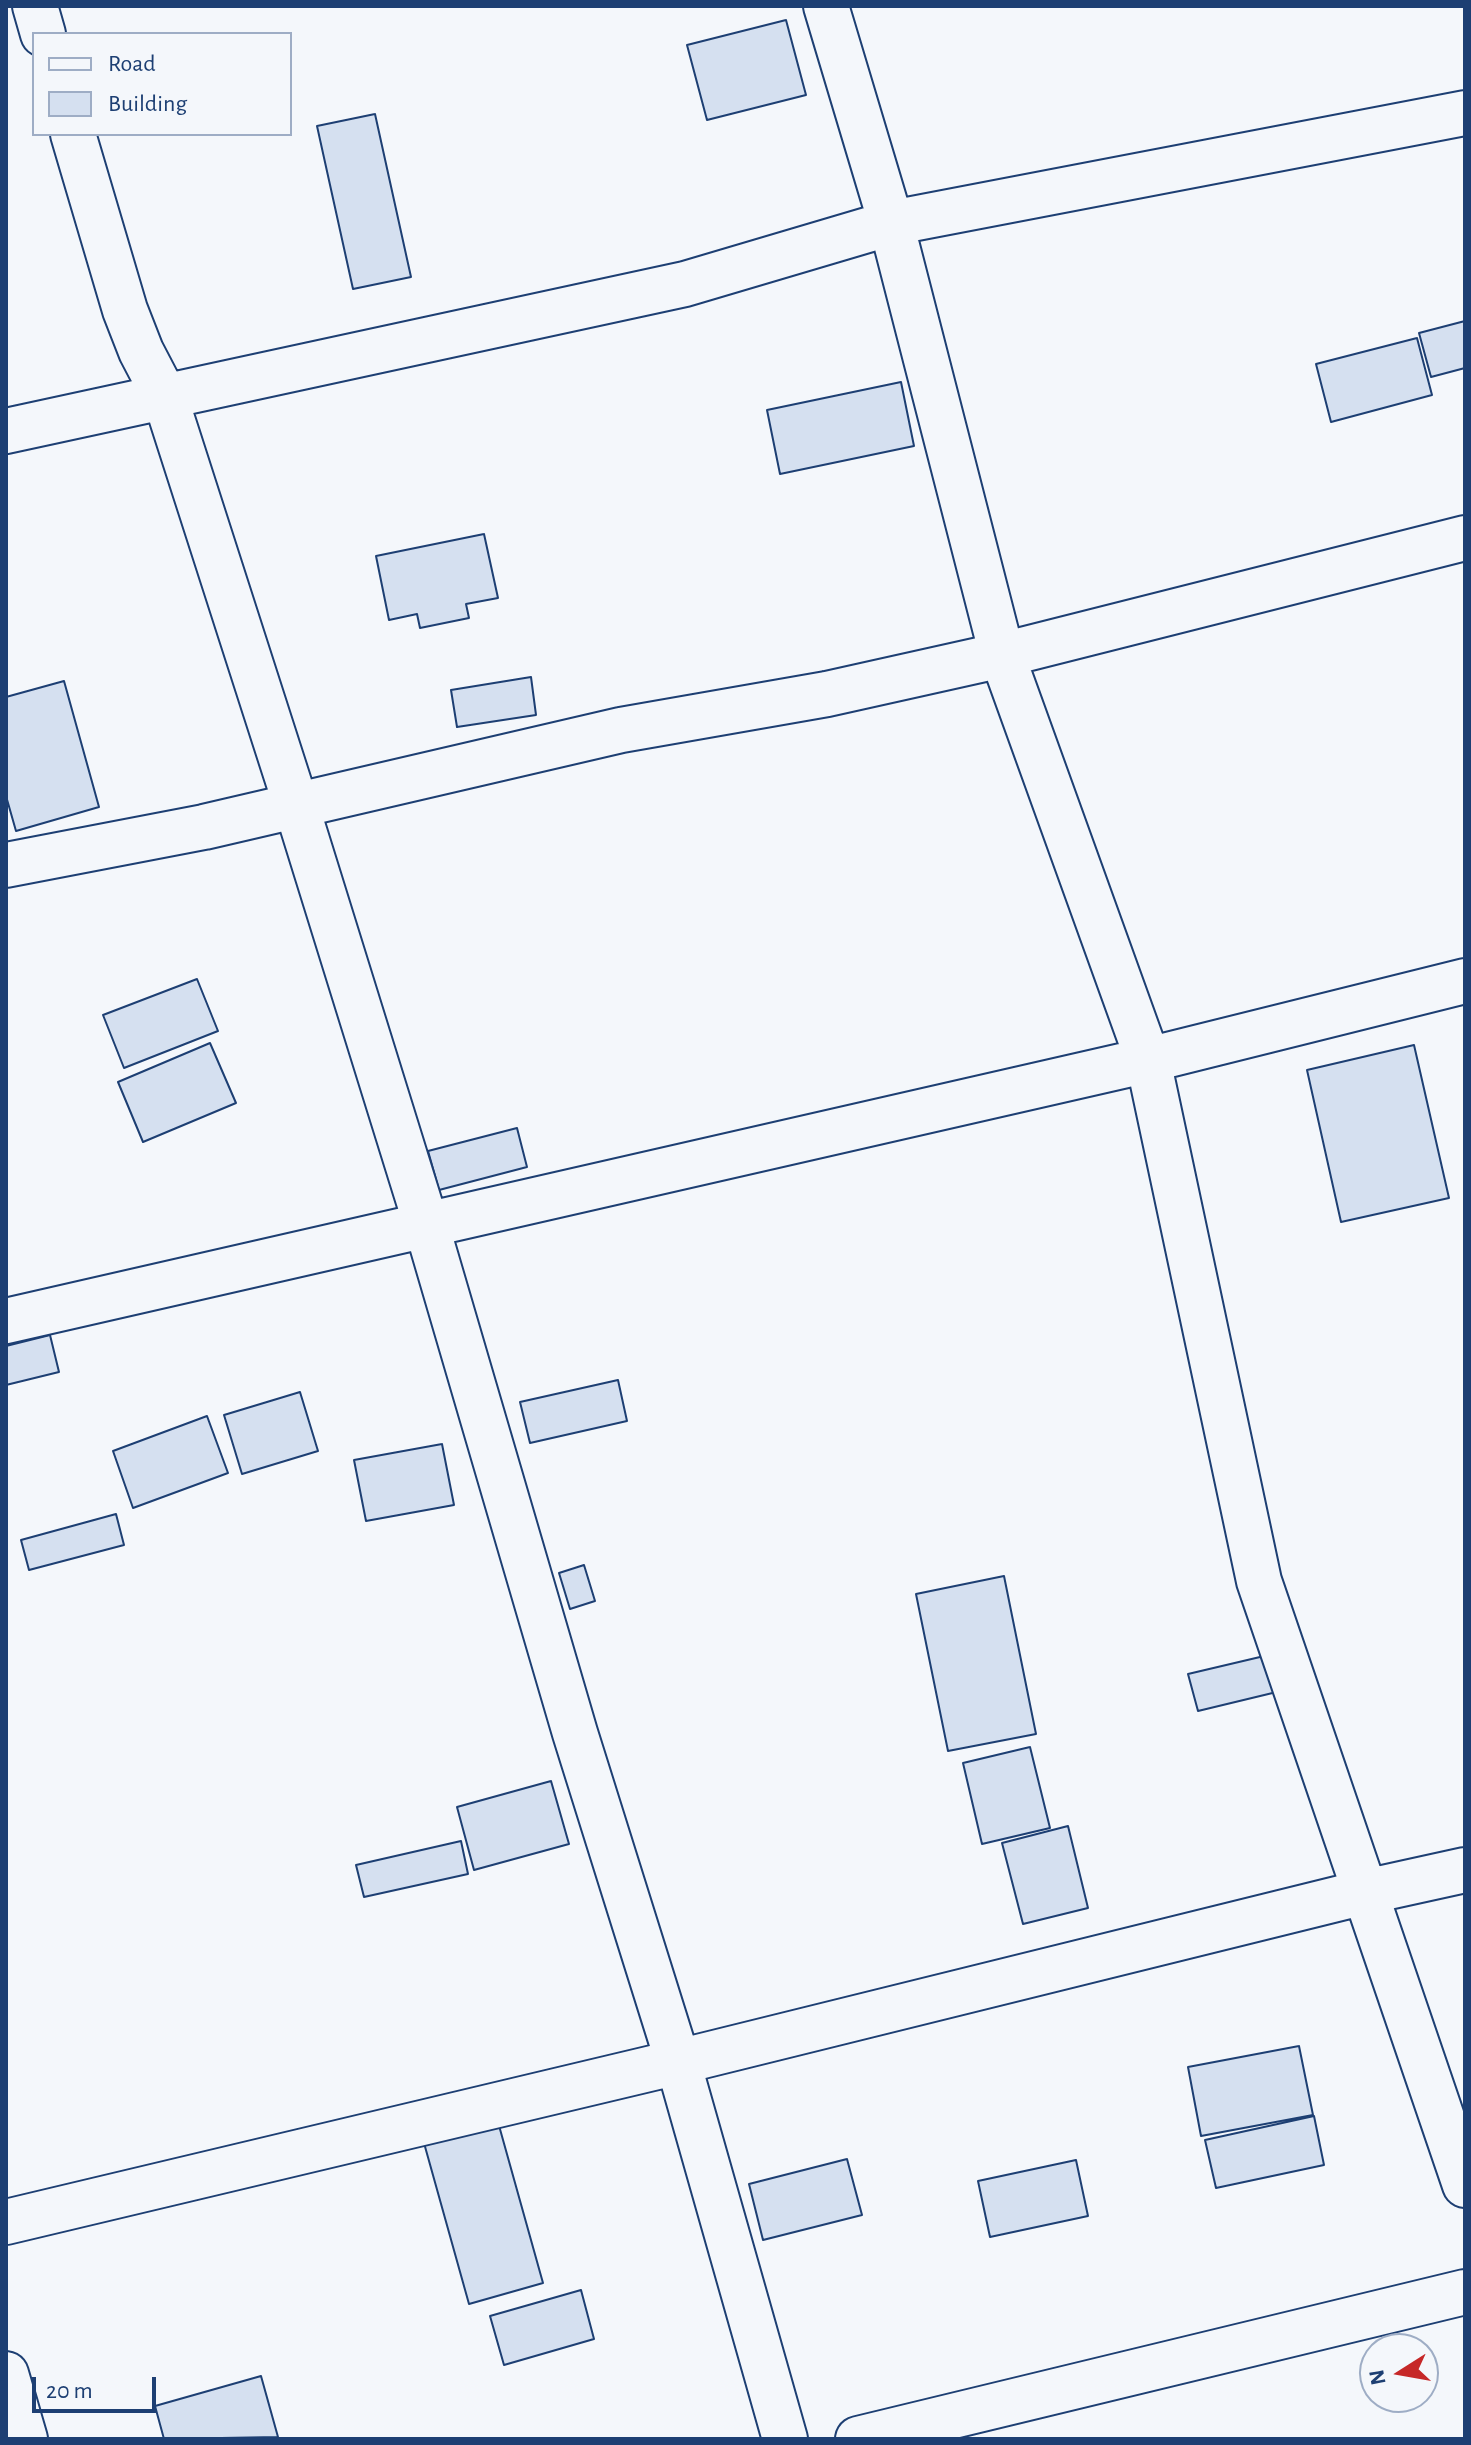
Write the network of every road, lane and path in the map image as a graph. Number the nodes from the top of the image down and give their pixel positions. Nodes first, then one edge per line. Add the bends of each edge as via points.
1 (35, 6) edge
2 (826, 6) edge
3 (42, 32) edge
4 (1465, 113) edge
5 (74, 136) edge
6 (891, 223) junction
7 (165, 397) junction
8 (6, 431) edge
9 (1465, 538) edge
10 (1002, 655) junction
11 (296, 805) junction
12 (6, 865) edge
13 (1465, 981) edge
14 (1148, 1060) junction
15 (426, 1224) junction
16 (6, 1321) edge
17 (1465, 1870) edge
18 (1365, 1892) junction
19 (678, 2062) junction
20 (1465, 2185) edge
21 (6, 2222) edge
22 (1465, 2292) edge
23 (6, 2374) edge
24 (25, 2439) edge
25 (785, 2439) edge
26 (858, 2439) edge

1 - 3 street
2 - 6 street
4 - 6 street
5 - 7 street via 125,310
6 - 7 street via 685,284
6 - 10 street
7 - 8 street
7 - 11 street
9 - 10 street
10 - 11 street via 827,694 621,730
10 - 14 street
11 - 12 street
11 - 15 street
13 - 14 street
14 - 15 street
14 - 18 street via 1259,1581
15 - 16 street
15 - 19 street
17 - 18 street
18 - 19 street
18 - 20 street
19 - 21 street
19 - 25 street
22 - 26 street
23 - 24 street

